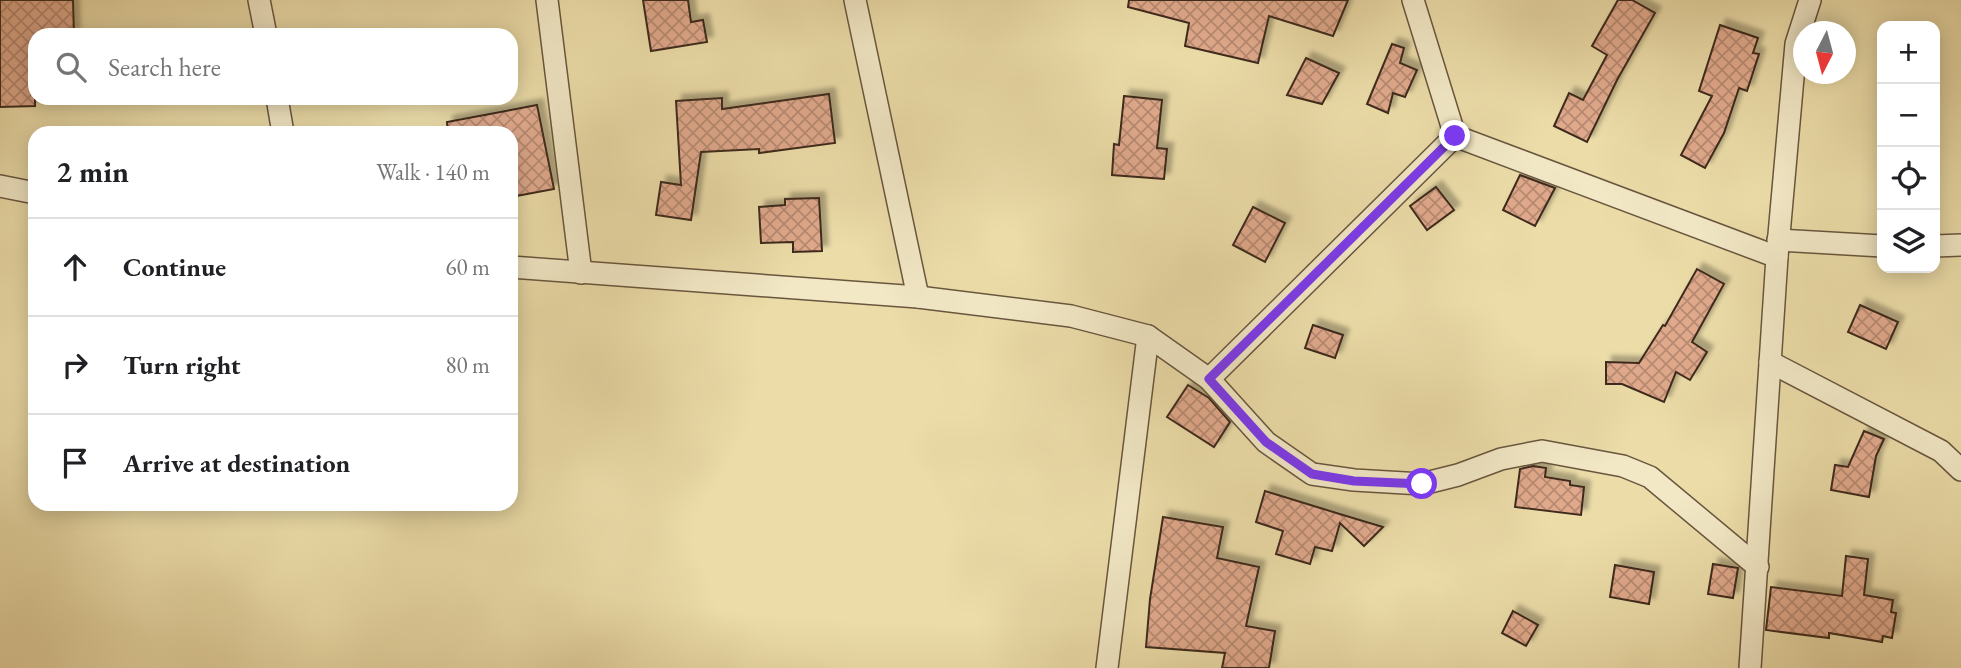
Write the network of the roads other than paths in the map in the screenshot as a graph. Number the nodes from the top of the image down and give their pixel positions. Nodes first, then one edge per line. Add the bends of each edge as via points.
1 (259, 0) edge
2 (547, 0) edge
3 (855, 0) edge
4 (1413, 0) edge
5 (1810, 0) edge
6 (265, 28) edge
7 (278, 105) edge
8 (282, 126) edge
9 (1455, 136) junction
10 (0, 186) edge
11 (28, 192) edge
12 (1961, 245) edge
13 (1877, 246) edge
14 (1940, 246) edge
15 (1777, 248) junction
16 (518, 268) edge
17 (581, 273) junction
18 (918, 297) junction
19 (1148, 336) junction
20 (1770, 362) junction
21 (1209, 379) junction
22 (1961, 470) edge
23 (1758, 566) junction
24 (1107, 668) edge
25 (1750, 668) edge

1 - 6 street
2 - 17 street
3 - 18 street
4 - 9 street
5 - 15 street via 1796,44
7 - 8 street
9 - 15 street
9 - 21 street
10 - 11 street
12 - 14 street
13 - 15 street
15 - 20 street
16 - 17 street
17 - 18 street
18 - 19 street via 1070,316
19 - 21 street
19 - 24 street
20 - 22 street via 1941,451
20 - 23 street
21 - 23 street via 1266,442 1312,474 1422,484 1542,451 1623,466 1650,477
23 - 25 street

